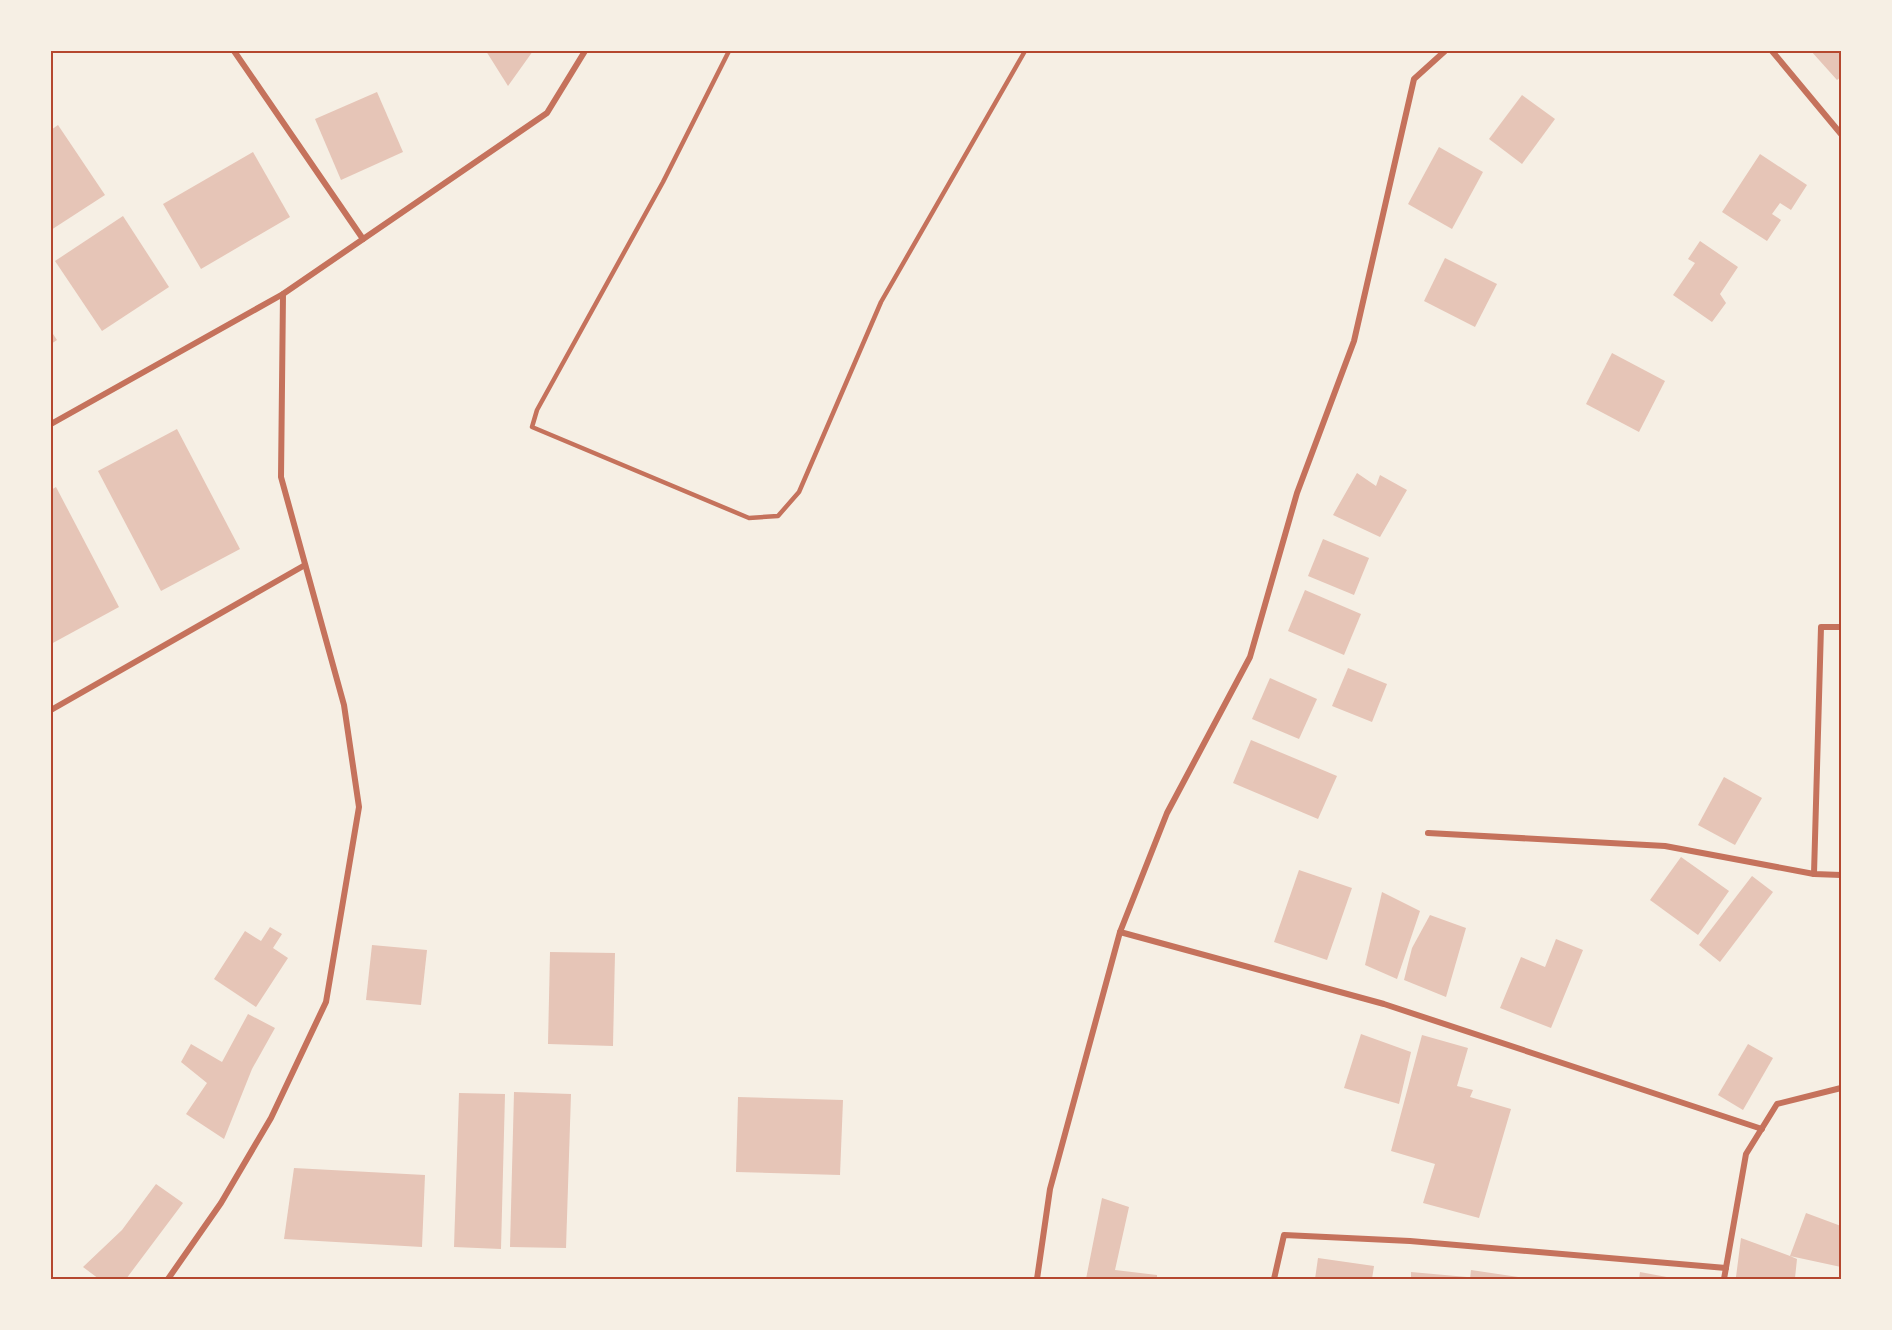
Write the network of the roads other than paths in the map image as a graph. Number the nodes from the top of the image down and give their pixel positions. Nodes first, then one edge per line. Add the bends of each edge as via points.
1 (234, 51) edge
2 (585, 51) edge
3 (729, 51) edge
4 (1025, 51) edge
5 (1445, 51) edge
6 (1773, 51) edge
7 (1841, 134) edge
8 (363, 239) junction
9 (283, 294) junction
10 (51, 424) edge
11 (305, 565) junction
12 (1841, 627) edge
13 (51, 710) edge
14 (1428, 833) dead end
15 (1814, 874) junction
16 (1841, 875) edge
17 (1120, 932) junction
18 (1841, 1088) edge
19 (1761, 1129) junction
20 (1726, 1268) junction
21 (168, 1279) edge
22 (1037, 1279) edge
23 (1275, 1279) edge
24 (1724, 1279) edge

1 - 8 street
2 - 8 street via 547,113
3 - 4 lane via 663,182 537,410 532,427 749,518 778,516 799,492 881,302
5 - 17 street via 1414,79 1354,341 1297,493 1250,657 1167,813
6 - 7 street
8 - 9 street
9 - 10 street
9 - 11 street via 281,477
11 - 13 street
11 - 21 street via 344,705 359,807 326,1002 271,1118 221,1203
12 - 15 street via 1821,627
14 - 15 street via 1665,846
15 - 16 street
17 - 19 street via 1384,1004
17 - 22 street via 1050,1189
18 - 19 street via 1777,1104
19 - 20 street via 1746,1154
20 - 23 street via 1410,1240 1284,1235
20 - 24 street

